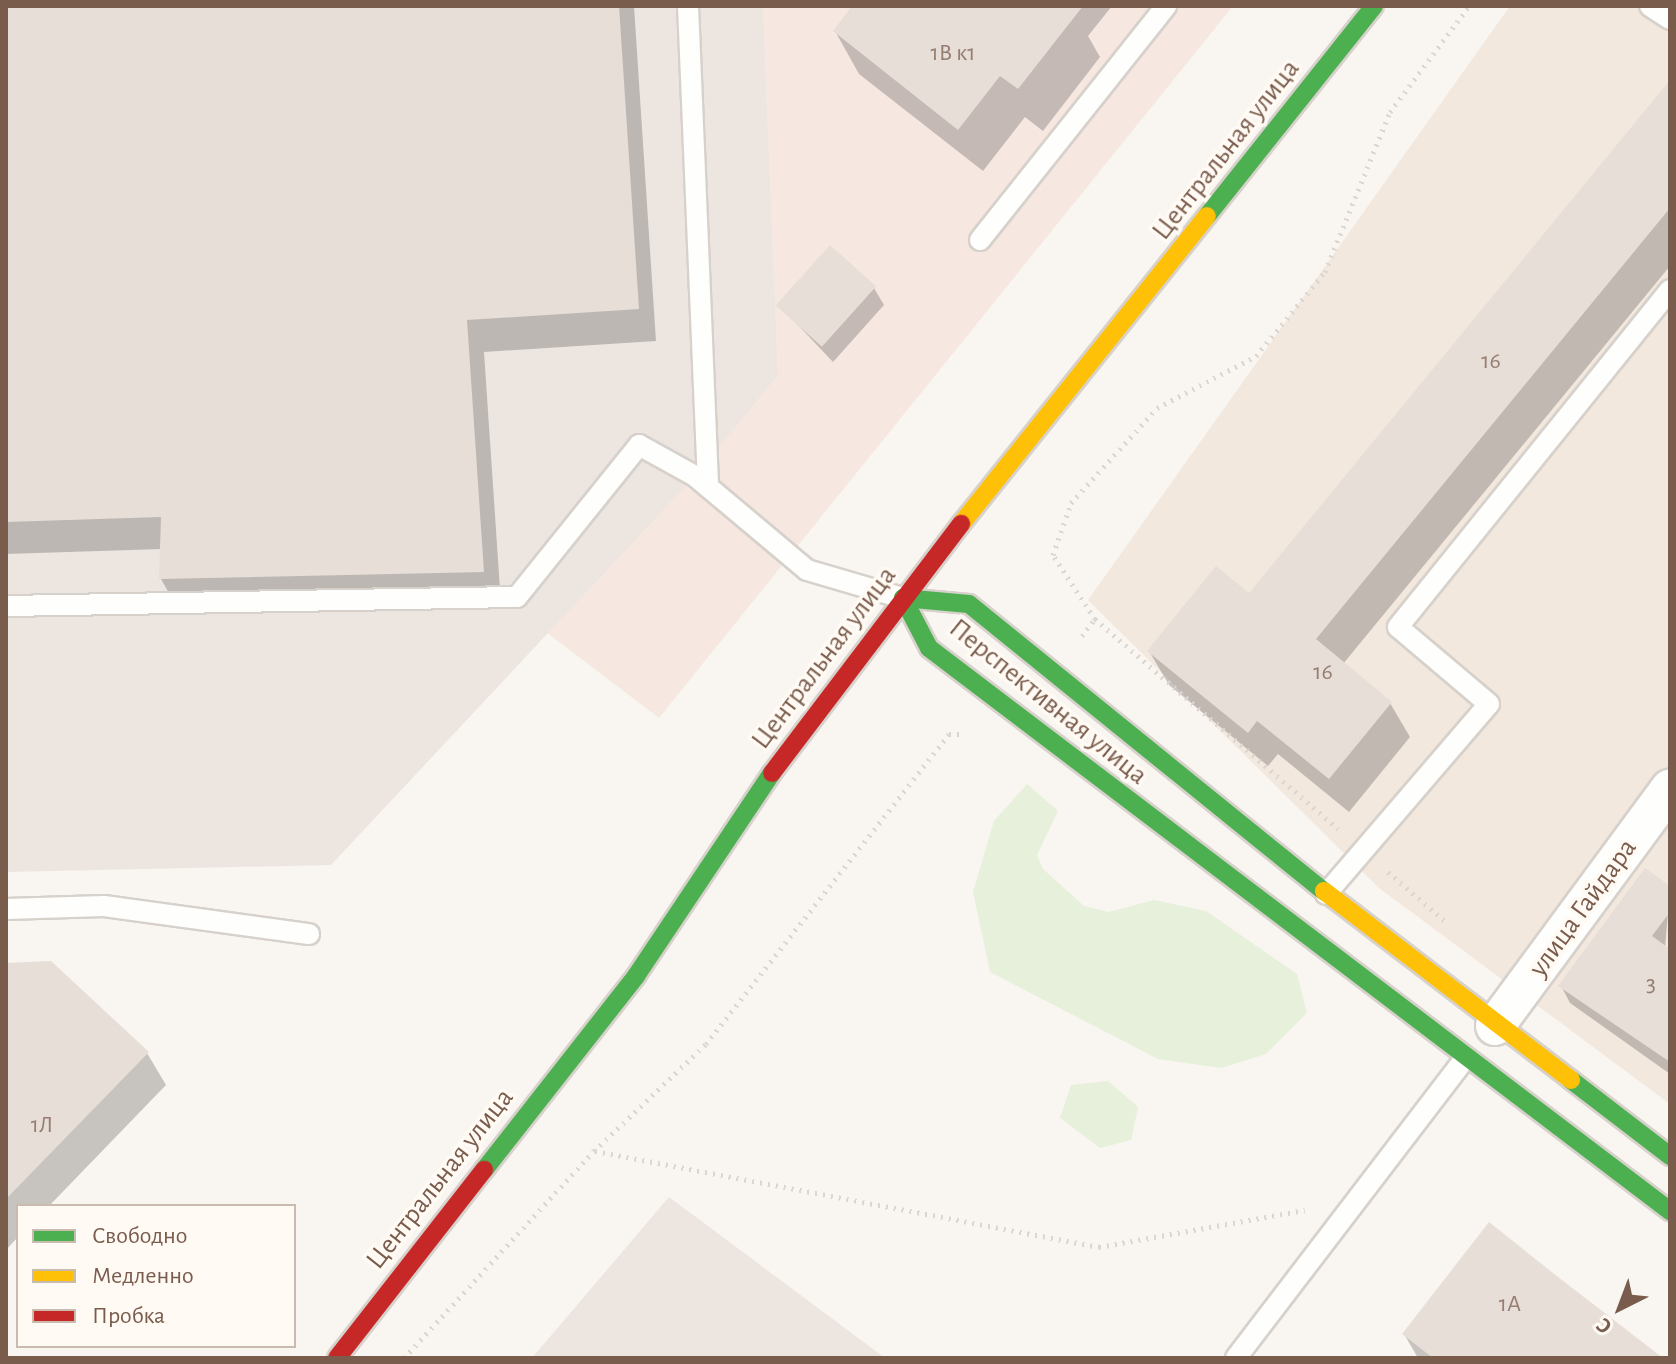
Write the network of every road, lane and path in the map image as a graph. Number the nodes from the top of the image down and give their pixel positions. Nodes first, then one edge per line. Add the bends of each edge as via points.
1 (688, 6) edge
2 (1166, 6) edge
3 (1374, 6) edge
4 (1469, 6) edge
5 (1650, 6) edge
6 (1670, 19) edge
7 (980, 240) dead end
8 (1670, 290) edge
9 (708, 487) junction
10 (903, 598) junction
11 (6, 606) edge
12 (1055, 672) junction
13 (974, 734) dead end
14 (1670, 789) edge
15 (1326, 894) junction
16 (6, 909) edge
17 (309, 934) dead end
18 (1495, 1026) junction
19 (1464, 1060) junction
20 (594, 1151) junction
21 (1670, 1156) edge
22 (1357, 1201) junction
23 (1670, 1211) edge
24 (337, 1358) edge
25 (404, 1358) edge
26 (1236, 1358) edge

1 - 9 lane
2 - 7 lane
3 - 10 main road, Центральная улица
4 - 12 path via 1390,112 1325,272 1256,356 1157,408 1071,503 1053,555 1095,619
5 - 6 lane
8 - 15 lane via 1398,627 1489,704
9 - 10 lane via 807,570
9 - 11 lane via 639,445 517,597
10 - 12 main road, Перспективная улица via 969,604
10 - 19 main road, Перспективная улица via 929,648
10 - 24 main road, Центральная улица via 820,702 636,976
12 - 15 main road, Перспективная улица
13 - 20 path via 949,734 706,1044
14 - 18 street, улица Гайдара
15 - 18 main road, Перспективная улица
16 - 17 lane via 104,906
18 - 21 main road, Перспективная улица
19 - 22 lane
19 - 23 main road, Перспективная улица
20 - 22 path via 1099,1247
20 - 25 path
22 - 26 lane

